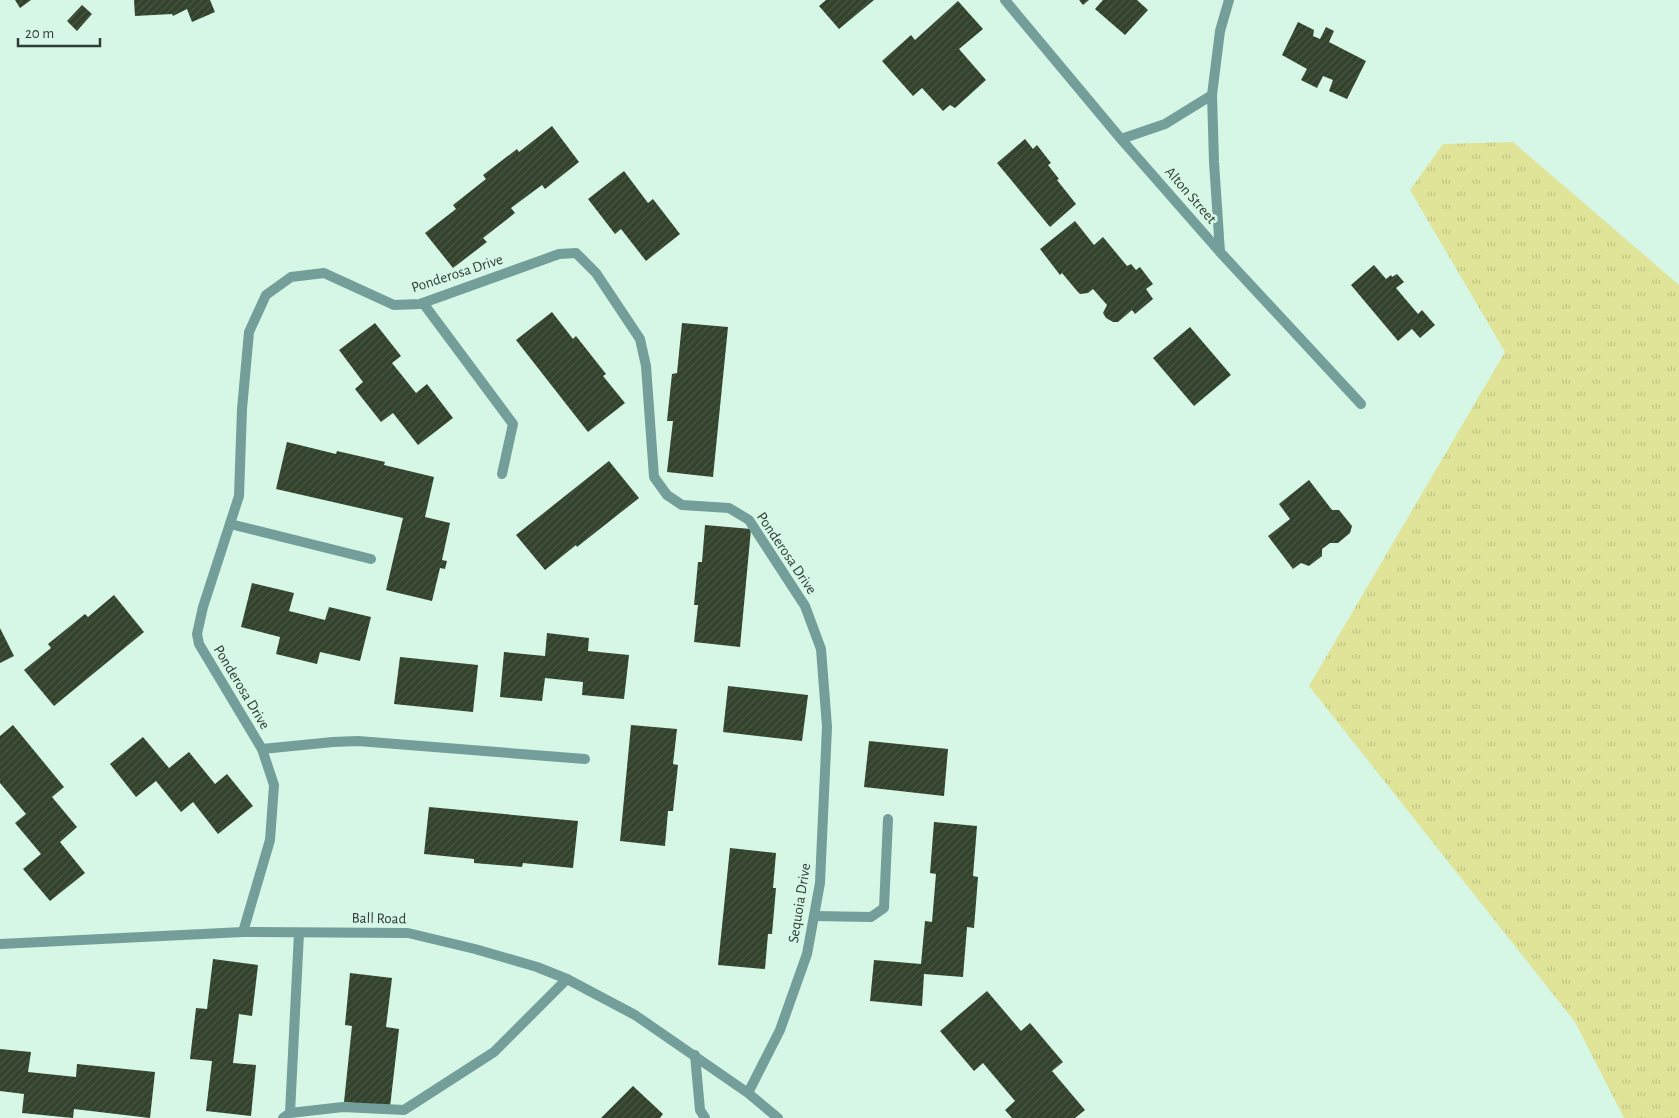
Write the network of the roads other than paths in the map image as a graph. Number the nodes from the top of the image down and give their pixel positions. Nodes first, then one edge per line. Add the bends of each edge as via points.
1 (1005, 0) edge
2 (1229, 0) edge
3 (1212, 95) junction
4 (1121, 139) junction
5 (1220, 252) junction
6 (423, 303) junction
7 (1361, 404) dead end
8 (502, 474) dead end
9 (230, 524) junction
10 (371, 559) dead end
11 (823, 667) joint
12 (262, 749) junction
13 (585, 759) dead end
14 (888, 819) dead end
15 (814, 916) junction
16 (243, 932) junction
17 (299, 933) junction
18 (0, 944) edge
19 (567, 979) junction
20 (695, 1055) junction
21 (748, 1093) junction
22 (286, 1115) edge
23 (705, 1118) edge
24 (778, 1118) edge

1 - 4 street, Alton Street
2 - 3 street via 1220,31
3 - 4 street via 1165,124
3 - 5 street
4 - 5 street, Alton Street
5 - 7 street, Alton Street
6 - 8 street via 513,424
6 - 9 street, Ponderosa Drive via 394,305 324,273 291,278 266,296 250,332 242,409 239,496
6 - 11 street, Ponderosa Drive via 559,254 576,253 596,273 640,339 646,366 654,477 667,495 682,505 729,508 749,520 805,606 821,649
9 - 10 street
9 - 12 street, Ponderosa Drive via 197,634 199,644
11 - 15 street, Sequoia Drive via 827,727 820,883
12 - 13 street via 358,742
12 - 16 street, Ponderosa Drive via 274,785 270,840
14 - 15 street via 884,908 871,917
15 - 21 street, Sequoia Drive via 807,954 780,1030
16 - 17 street, Ball Road
16 - 18 street, Ball Road
17 - 19 street, Ball Road via 408,933 475,949
17 - 22 street
19 - 20 street, Ball Road via 635,1015
19 - 22 street via 494,1052 404,1110 343,1107
20 - 21 street, Ball Road
20 - 23 street via 700,1110
21 - 24 street

